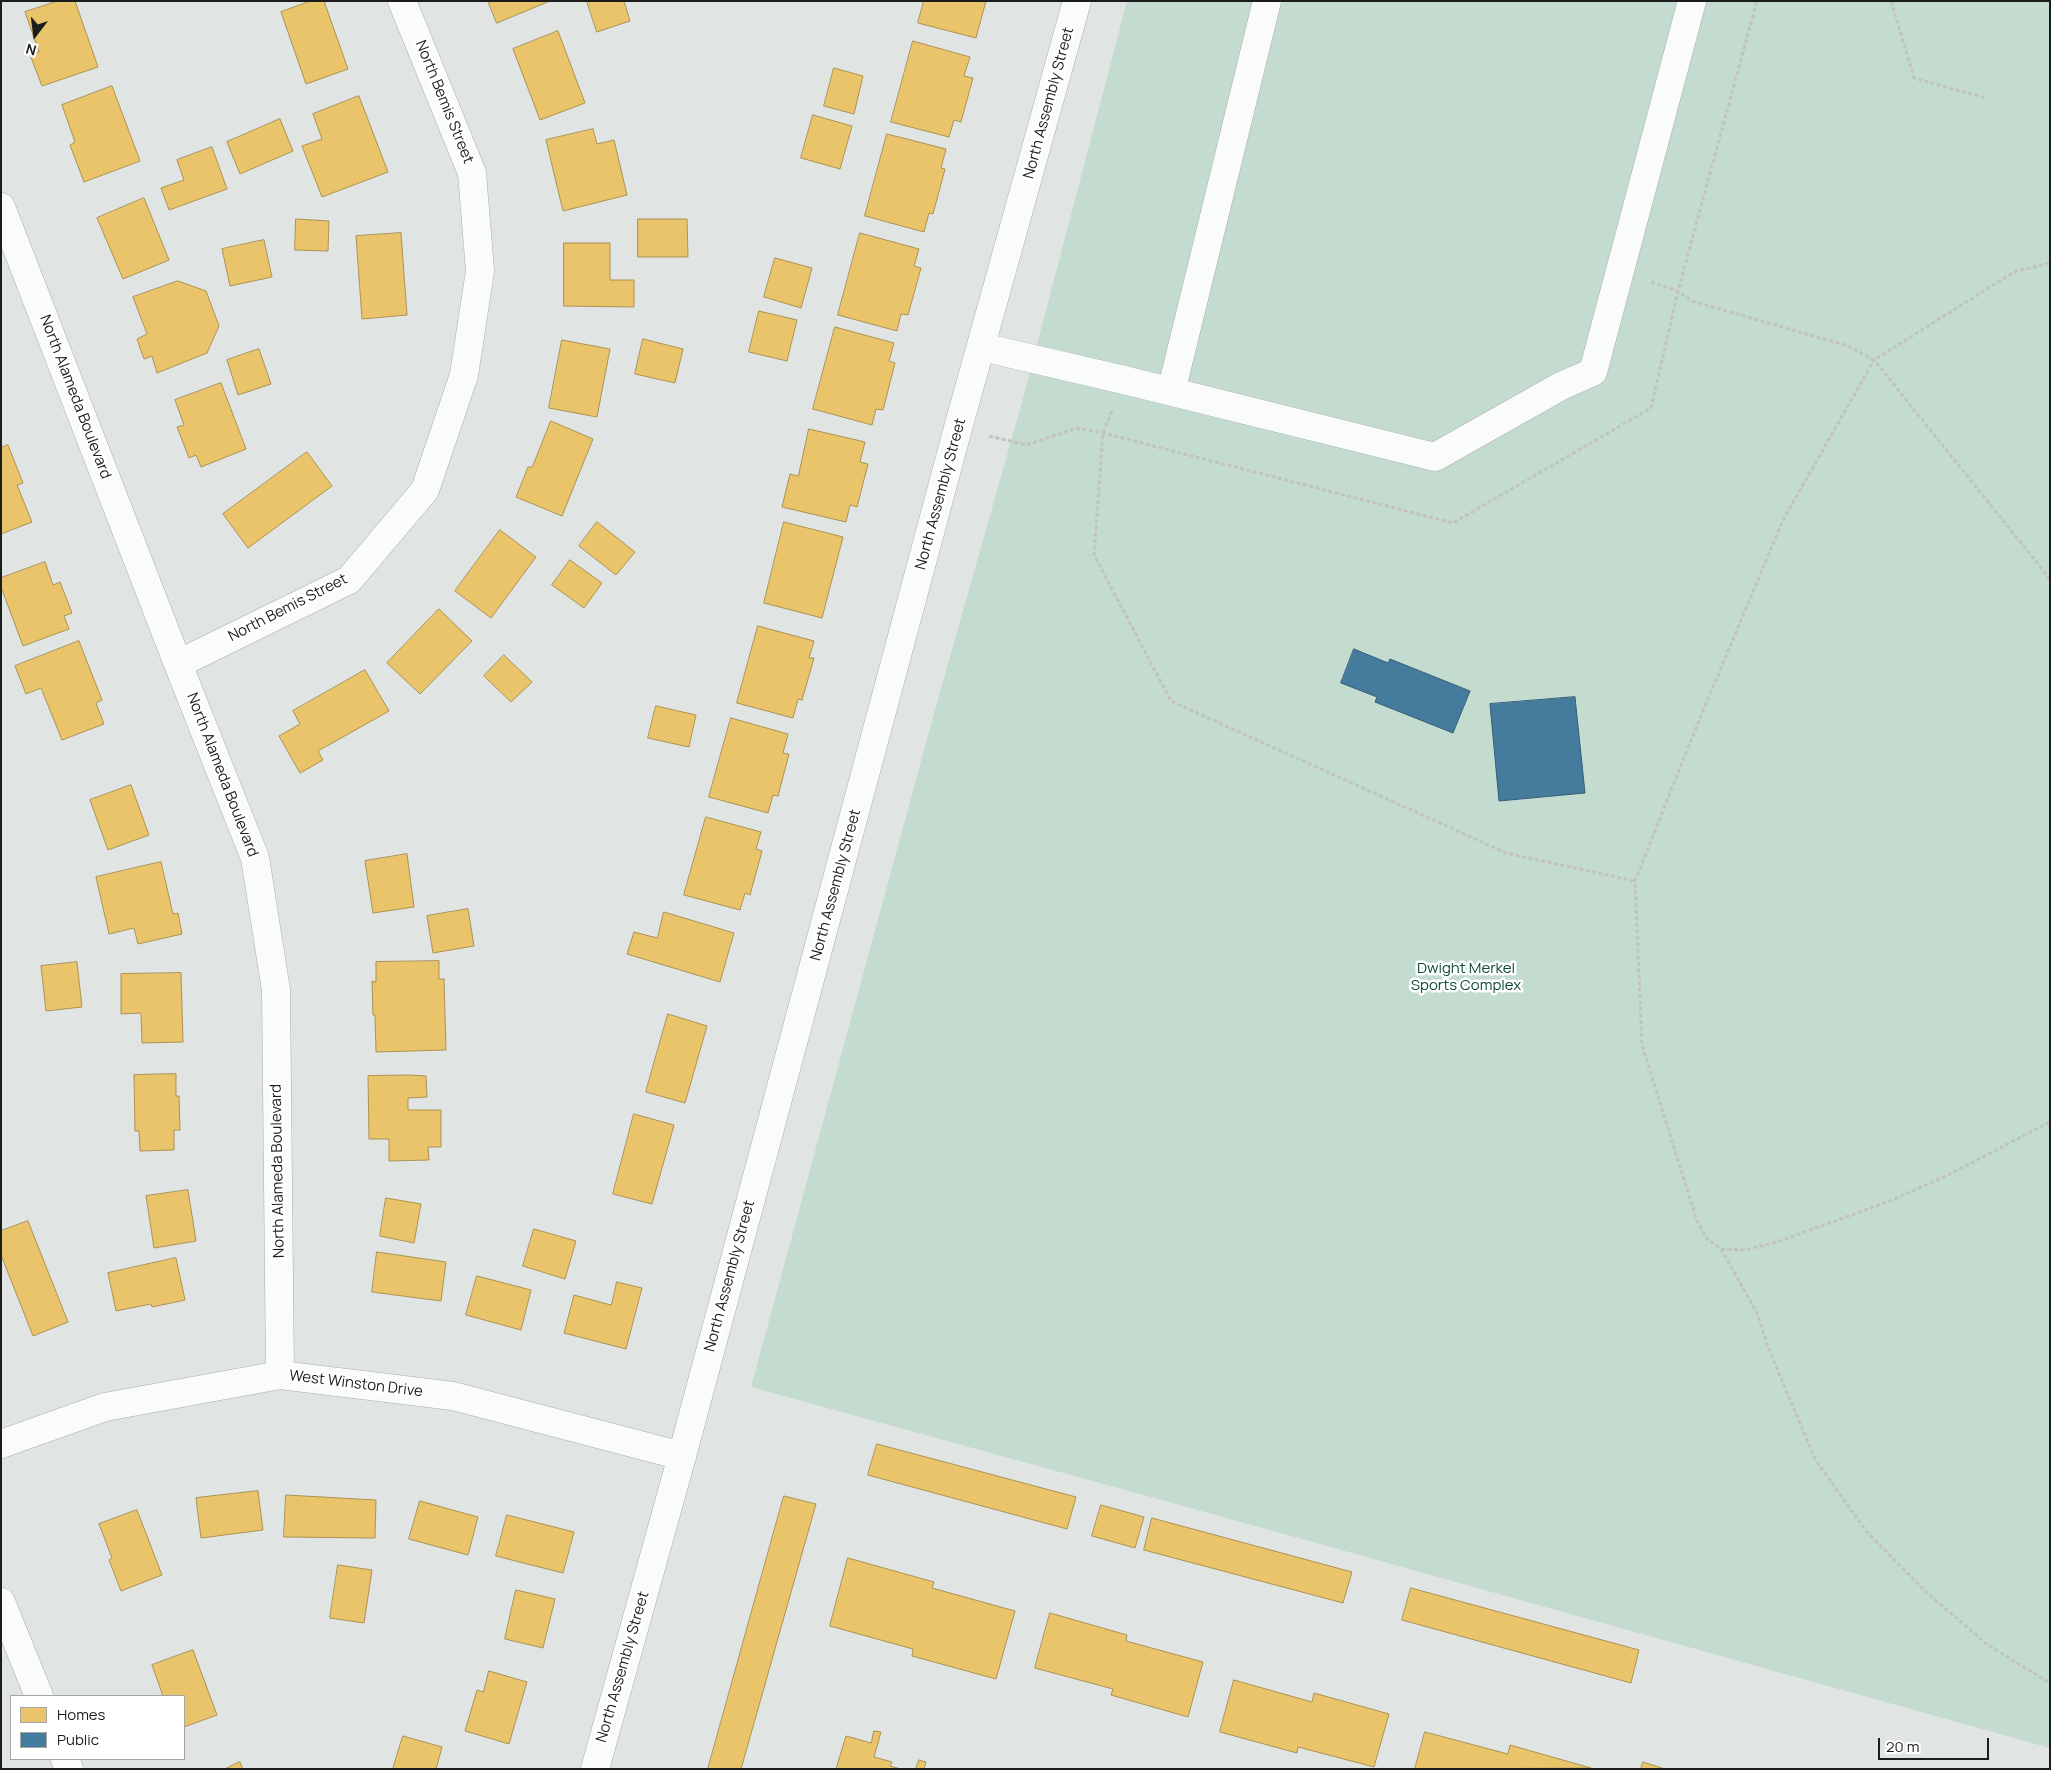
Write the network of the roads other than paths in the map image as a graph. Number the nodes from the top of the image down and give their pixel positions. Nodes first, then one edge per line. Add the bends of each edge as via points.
1 (402, 1) edge
2 (1077, 1) edge
3 (1267, 1) edge
4 (1692, 1) edge
5 (1, 207) edge
6 (982, 347) junction
7 (1171, 392) junction
8 (178, 664) junction
9 (280, 1375) junction
10 (1, 1444) edge
11 (682, 1456) junction
12 (1, 1602) edge
13 (39, 1695) edge
14 (595, 1769) edge

1 - 8 street, North Bemis Street via 472,173 480,271 464,375 425,490 349,580
2 - 6 street, North Assembly Street
3 - 7 street
4 - 7 street via 1593,372 1561,386 1435,457
5 - 8 street, North Alameda Boulevard
6 - 7 street
6 - 11 street, North Assembly Street
8 - 9 street, North Alameda Boulevard via 256,858 276,990
9 - 10 street, West Winston Drive via 105,1407
9 - 11 street, West Winston Drive via 453,1396
11 - 14 street, North Assembly Street
12 - 13 street

